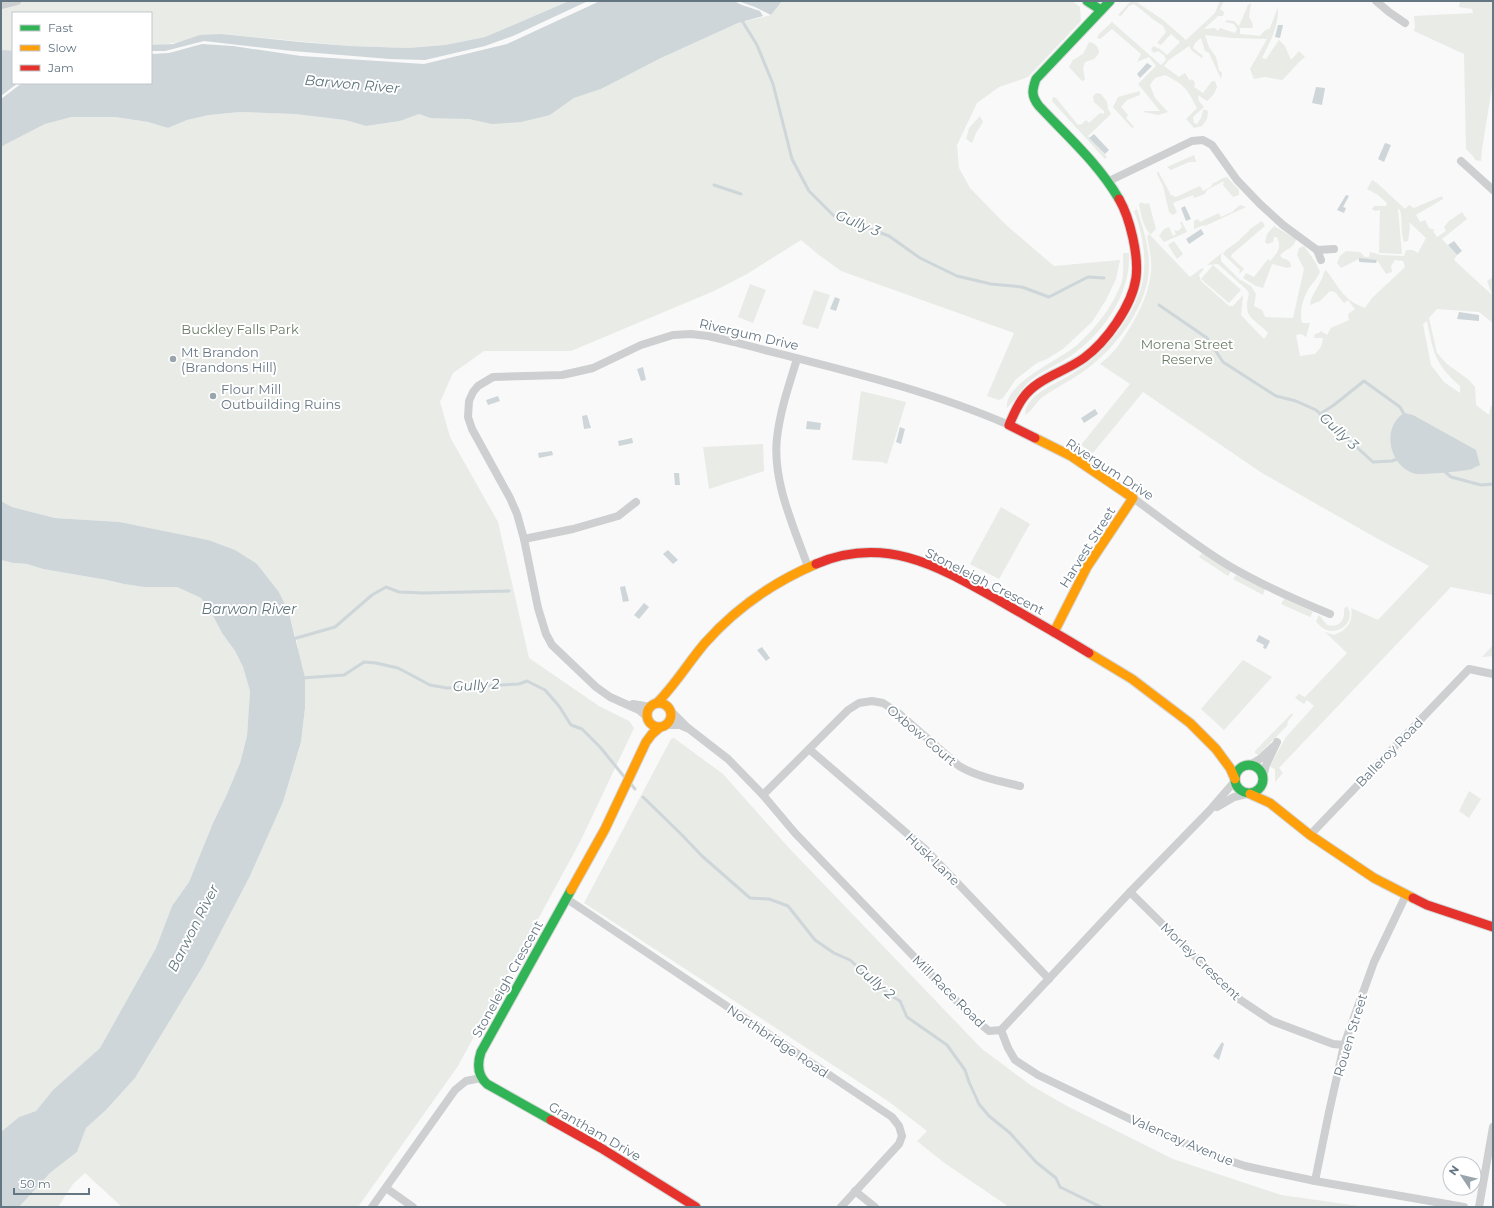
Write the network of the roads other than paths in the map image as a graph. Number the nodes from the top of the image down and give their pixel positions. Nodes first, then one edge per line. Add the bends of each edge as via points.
1 (17, 1) edge
2 (1087, 1) edge
3 (1110, 1) edge
4 (1376, 1) edge
5 (1, 5) edge
6 (1101, 10) junction
7 (1405, 23) dead end
8 (1461, 161) dead end
9 (1109, 181) junction
10 (1493, 190) edge
11 (1334, 249) dead end
12 (1318, 250) junction
13 (1321, 260) dead end
14 (797, 359) junction
15 (1009, 425) junction
16 (1133, 498) junction
17 (636, 502) dead end
18 (524, 540) junction
19 (808, 567) junction
20 (1330, 614) dead end
21 (1054, 632) junction
22 (1493, 674) edge
23 (677, 681) junction
24 (622, 702) junction
25 (654, 705) junction
26 (670, 709) junction
27 (647, 719) junction
28 (663, 727) junction
29 (688, 728) junction
30 (646, 742) junction
31 (809, 749) junction
32 (1216, 749) junction
33 (1249, 765) junction
34 (1263, 778) junction
35 (1235, 780) junction
36 (1020, 786) dead end
37 (1249, 794) junction
38 (763, 795) junction
39 (1209, 811) junction
40 (1282, 812) junction
41 (1310, 835) junction
42 (1130, 892) junction
43 (1406, 895) junction
44 (567, 899) junction
45 (1493, 927) edge
46 (1048, 979) junction
47 (1002, 1030) junction
48 (1344, 1045) junction
49 (481, 1078) junction
50 (1493, 1127) edge
51 (1316, 1181) junction
52 (386, 1188) junction
53 (855, 1191) junction
54 (372, 1207) edge
55 (413, 1207) edge
56 (696, 1207) edge
57 (841, 1207) edge
58 (876, 1207) edge
59 (1464, 1207) edge
60 (1479, 1207) edge

1 - 5 street
2 - 6 street
3 - 6 street
4 - 7 street
6 - 9 street via 1036,79 1032,91 1034,100
8 - 10 street
9 - 12 street via 1192,141 1203,140 1213,146 1237,180 1265,210
9 - 15 street via 1132,227 1136,279 1130,296 1118,319 1088,356 1042,381 1028,392
11 - 12 street
12 - 13 street
14 - 15 street, Rivergum Drive via 949,402
14 - 18 street, Rivergum Drive via 708,336 685,334 641,345 593,368 562,374 493,377 486,381 473,392 469,401 468,417 510,498
14 - 19 street via 779,418 776,453 781,490
15 - 16 street, Rivergum Drive via 1071,456
16 - 20 street, Rivergum Drive via 1230,566
16 - 21 street, Harvest Street via 1087,567
17 - 18 street via 618,516
18 - 24 street, Rivergum Drive via 538,608 552,644 596,687
19 - 21 street, Stoneleigh Crescent via 836,557 872,552 905,556 951,575
19 - 23 street, Stoneleigh Crescent via 732,616 705,643
21 - 32 street, Stoneleigh Crescent via 1137,682 1186,720
22 - 41 street, Balleroy Road via 1469,669
23 - 25 street, Stoneleigh Crescent
23 - 26 street, Stoneleigh Crescent
24 - 25 street, Rivergum Drive
24 - 27 street, Rivergum Drive via 639,710
25 - 26 street via 663,704
25 - 27 street, Stoneleigh Crescent via 647,714
26 - 28 street, Stoneleigh Crescent via 671,718
26 - 29 street, Mill Race Road
27 - 28 street via 653,726
27 - 30 street, Stoneleigh Crescent
28 - 29 street, Mill Race Road via 680,725
28 - 30 street, Stoneleigh Crescent via 652,734
29 - 38 street, Mill Race Road via 728,759
30 - 44 street, Stoneleigh Crescent via 605,829
31 - 36 street, Oxbow Court via 848,710 859,703 878,702 898,712 968,772
31 - 38 street, Oxbow Court
31 - 46 street, Husk Lane via 925,850
32 - 33 street, Stoneleigh Crescent
32 - 35 street, Stoneleigh Crescent via 1227,763
33 - 34 street, Stoneleigh Crescent via 1259,769
33 - 34 street via 1260,759 1277,742
33 - 35 street via 1238,770
34 - 37 street via 1260,789
34 - 40 street, Stoneleigh Crescent
35 - 37 street, Stoneleigh Crescent via 1239,790
35 - 39 street
37 - 39 street via 1234,797
37 - 40 street, Stoneleigh Crescent via 1263,799
38 - 47 street, Mill Race Road via 796,833 978,1023 989,1031
39 - 42 street, Mill Race Road
40 - 41 street, Stoneleigh Crescent
41 - 43 street, Stoneleigh Crescent via 1374,878
42 - 46 street, Mill Race Road
42 - 48 street, Morley Crescent via 1236,997 1272,1021 1333,1044
43 - 45 street, Stoneleigh Crescent
43 - 48 street, Rouen Street via 1374,962
44 - 49 street, Stoneleigh Crescent via 481,1052 478,1068
44 - 53 street, Northbridge Road via 892,1117 899,1126 902,1136 899,1144
46 - 47 street, Mill Race Road
47 - 51 street, Valencay Avenue via 1015,1060 1045,1078 1151,1129 1244,1166
48 - 51 street, Rouen Street
49 - 52 street via 466,1081 455,1090
49 - 56 street, Grantham Drive via 487,1084 601,1148
50 - 60 street
51 - 59 street, Valencay Avenue
52 - 54 street
52 - 55 street
53 - 57 street, Northbridge Road
53 - 58 street

